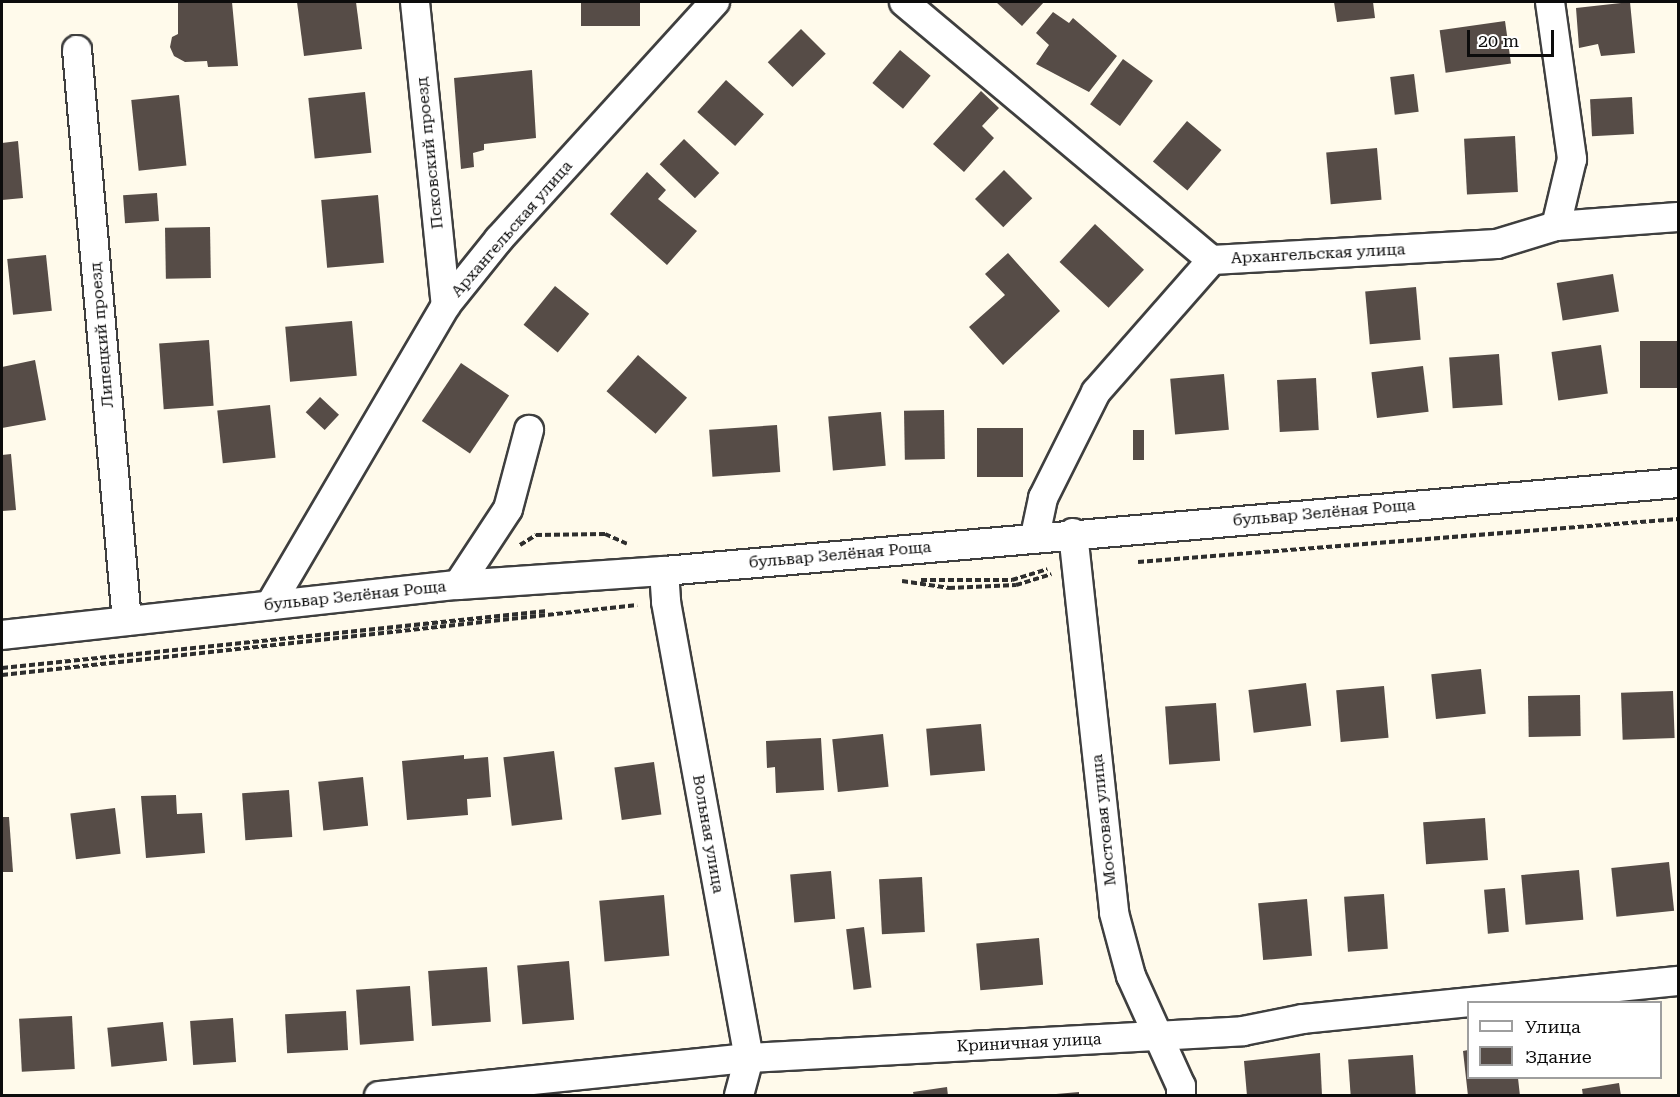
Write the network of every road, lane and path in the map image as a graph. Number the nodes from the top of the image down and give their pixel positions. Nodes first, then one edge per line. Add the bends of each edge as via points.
1 (415, 2) edge
2 (715, 2) edge
3 (904, 2) edge
4 (1550, 2) edge
5 (77, 50) dead end
6 (1678, 217) edge
7 (1556, 226) junction
8 (1212, 260) junction
9 (446, 305) junction
10 (529, 430) dead end
11 (1678, 483) edge
12 (1678, 519) edge
13 (1073, 533) junction
14 (1035, 536) junction
15 (1136, 562) dead end
16 (1076, 566) junction
17 (664, 571) junction
18 (890, 582) dead end
19 (458, 585) junction
20 (666, 602) junction
21 (270, 605) junction
22 (127, 621) junction
23 (2, 635) edge
24 (2, 675) edge
25 (1678, 981) edge
26 (1481, 1001) edge
27 (1467, 1002) edge
28 (1158, 1034) junction
29 (749, 1058) junction
30 (379, 1095) edge
31 (738, 1095) edge
32 (1181, 1095) edge

1 - 9 street, Псковский проезд
2 - 9 street, Архангельская улица via 499,239
3 - 8 street, Архангельская улица
4 - 7 street via 1572,159
5 - 22 street, Липецкий проезд
6 - 7 street, Архангельская улица
7 - 8 street, Архангельская улица via 1497,244
8 - 14 street via 1096,392 1043,498
9 - 21 street, Архангельская улица
10 - 19 street via 508,509
11 - 13 street, бульвар Зелёная Роща
12 - 15 path
13 - 14 street, бульвар Зелёная Роща
13 - 16 street, Мостовая улица
14 - 17 street, бульвар Зелёная Роща
16 - 18 path via 1016,585 949,588
16 - 28 street, Мостовая улица via 1114,913 1131,976
17 - 19 street, бульвар Зелёная Роща
17 - 20 street, Вольная улица
19 - 21 street, бульвар Зелёная Роща
20 - 24 path
20 - 29 street, Вольная улица
21 - 22 street, бульвар Зелёная Роща
22 - 23 street, бульвар Зелёная Роща
25 - 26 street, Криничная улица
27 - 28 street, Криничная улица via 1303,1019 1243,1031
28 - 29 street, Криничная улица
28 - 32 street, Мостовая улица via 1181,1086
29 - 30 street, Криничная улица
29 - 31 street, Вольная улица

